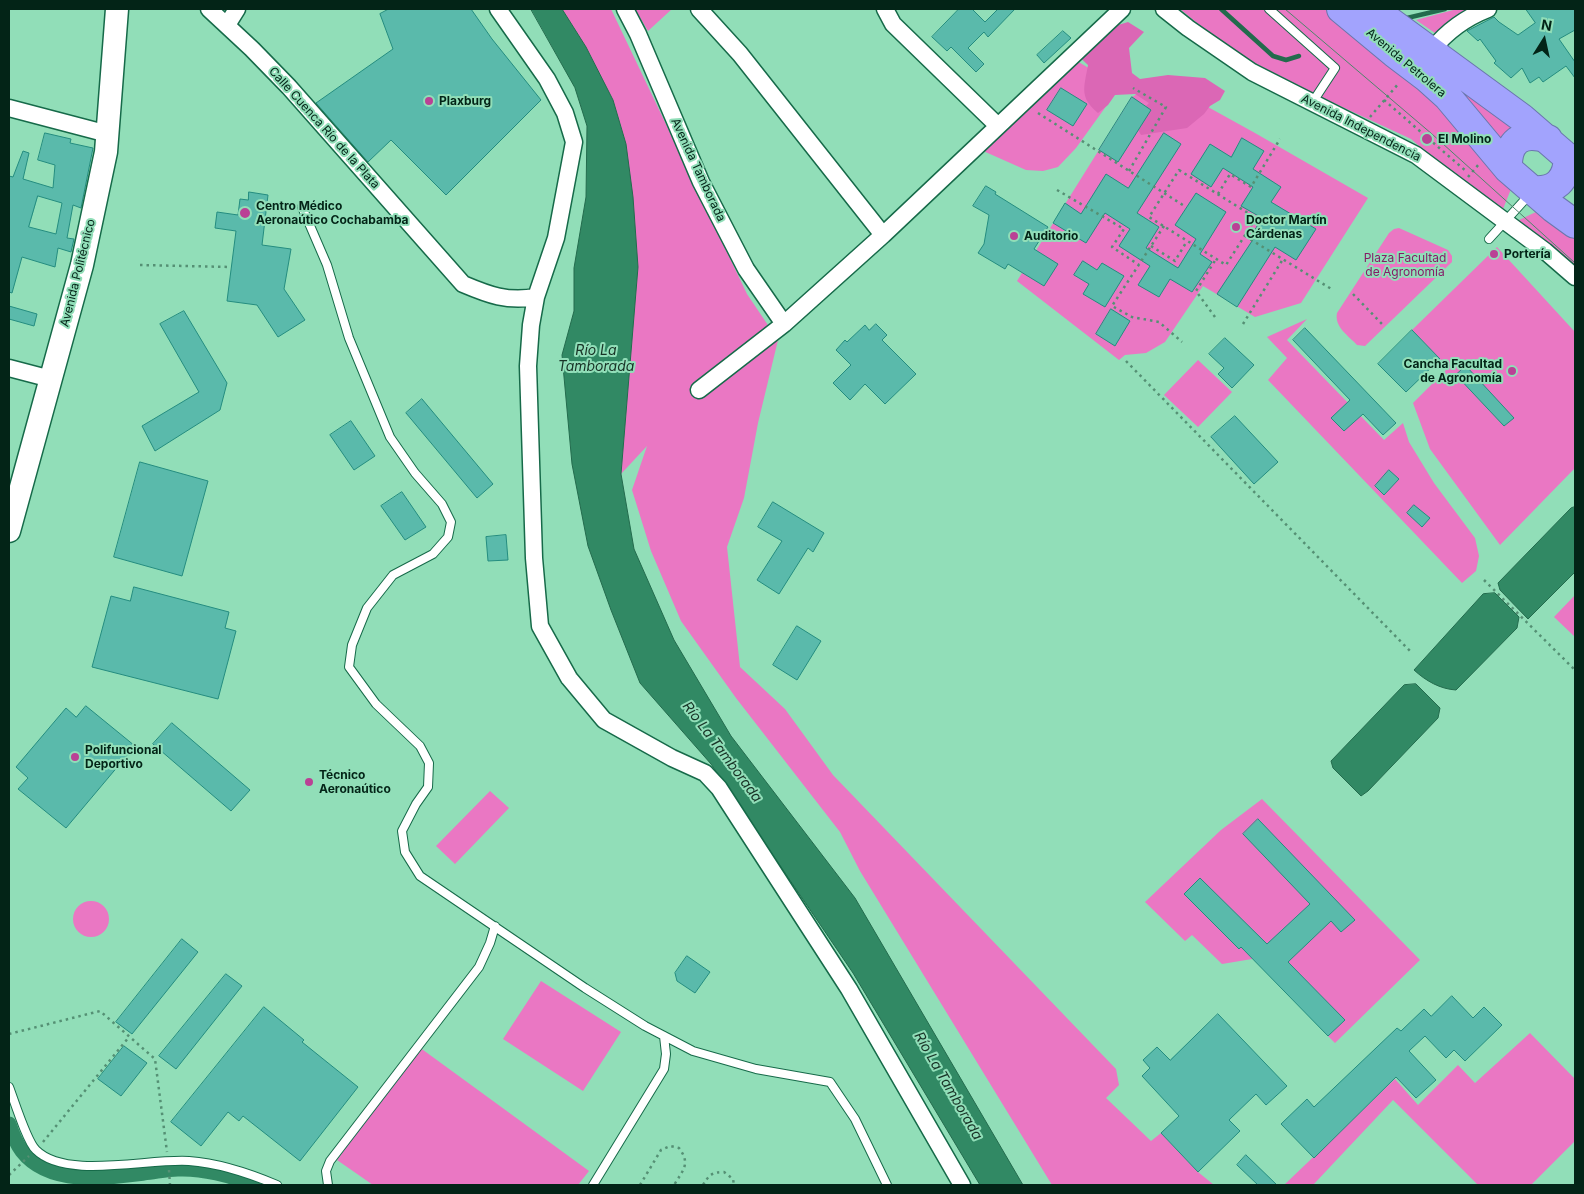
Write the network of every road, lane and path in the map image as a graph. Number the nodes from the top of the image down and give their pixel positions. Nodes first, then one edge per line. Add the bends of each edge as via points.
1 (117, 9) edge
2 (209, 9) edge
3 (237, 9) edge
4 (498, 9) edge
5 (624, 9) edge
6 (699, 9) edge
7 (885, 9) edge
8 (1122, 9) edge
9 (1164, 9) edge
10 (1269, 9) edge
11 (1341, 9) edge
12 (1488, 9) edge
13 (1378, 10) edge
14 (227, 25) junction
15 (1422, 59) junction
16 (1134, 88) dead end
17 (1384, 100) junction
18 (1312, 103) junction
19 (9, 108) edge
20 (1038, 113) dead end
21 (998, 126) junction
22 (1361, 127) junction
23 (108, 134) junction
24 (1280, 139) dead end
25 (1548, 139) junction
26 (1573, 158) edge
27 (1483, 159) dead end
28 (1508, 169) junction
29 (1129, 171) junction
30 (1464, 181) junction
31 (1057, 190) dead end
32 (1532, 190) junction
33 (1164, 193) junction
34 (1218, 194) junction
35 (302, 207) dead end
36 (1186, 208) dead end
37 (1505, 221) junction
38 (1575, 224) edge
39 (1164, 226) junction
40 (883, 236) junction
41 (1245, 236) junction
42 (1489, 239) dead end
43 (1188, 241) junction
44 (1151, 246) junction
45 (1216, 259) junction
46 (1283, 259) junction
47 (140, 265) dead end
48 (1139, 265) junction
49 (231, 267) dead end
50 (1575, 277) edge
51 (1333, 290) dead end
52 (1353, 294) dead end
53 (536, 297) junction
54 (1215, 317) dead end
55 (784, 324) junction
56 (1243, 324) dead end
57 (1383, 325) dead end
58 (1182, 342) dead end
59 (1126, 360) dead end
60 (9, 368) edge
61 (51, 379) junction
62 (699, 390) dead end
63 (9, 531) edge
64 (1484, 580) dead end
65 (1412, 653) dead end
66 (1575, 670) edge
67 (495, 926) junction
68 (9, 1034) edge
69 (664, 1036) junction
70 (129, 1037) junction
71 (9, 1087) edge
72 (32, 1153) junction
73 (168, 1162) junction
74 (9, 1175) edge
75 (169, 1175) dead end
76 (170, 1184) edge
77 (278, 1185) edge
78 (328, 1185) edge
79 (593, 1185) edge
80 (640, 1185) edge
81 (674, 1185) edge
82 (703, 1185) edge
83 (734, 1185) edge
84 (887, 1185) edge
85 (962, 1185) edge

1 - 23 main road, Avenida Politécnico
2 - 14 street, Calle Cuenca Río de la Plata
3 - 14 street
4 - 53 street via 547,79 565,113 574,142 556,238
5 - 55 street, Avenida Tamborada via 638,34 700,182 746,269
6 - 40 street via 740,54
7 - 21 street via 893,24
8 - 21 street
9 - 18 street, Avenida Independencia via 1252,72
10 - 18 lane via 1336,68
11 - 15 highway, Avenida Petrolera
12 - 15 street via 1442,36
13 - 15 highway, Avenida Petrolera
14 - 53 street, Calle Cuenca Río de la Plata via 289,87 463,284 507,299
15 - 17 path
15 - 25 highway, Avenida Petrolera
15 - 28 highway, Avenida Petrolera via 1427,78 1447,96
16 - 29 path via 1166,107
17 - 22 path
17 - 30 path
18 - 22 street, Avenida Independencia
19 - 23 street
20 - 29 path
21 - 40 street
22 - 30 street, Avenida Independencia
23 - 61 main road, Avenida Politécnico via 82,265
24 - 34 path via 1251,187 1230,174
25 - 26 highway, Avenida Petrolera
25 - 28 highway via 1535,135 1519,139 1509,152
26 - 32 highway via 1557,185 1543,191
27 - 30 path
28 - 32 highway, Avenida Petrolera
29 - 33 path
30 - 37 street, Avenida Independencia
31 - 48 path via 1124,229 1112,247
32 - 37 lane
32 - 38 highway, Avenida Petrolera
33 - 34 path via 1179,170
33 - 36 path
33 - 39 path via 1149,217
34 - 41 path via 1256,218
35 - 67 lane via 328,265 349,338 390,437 442,504 451,522 448,537 433,554 393,575 367,608 352,644 349,667 376,704 420,746 429,763 428,788 402,831 405,852 420,876
37 - 42 lane
37 - 50 street, Avenida Independencia
39 - 43 path
39 - 44 path
40 - 55 street
41 - 45 path via 1226,266
41 - 46 path
43 - 44 path via 1176,261
43 - 45 path
44 - 48 path
45 - 54 path via 1196,291
46 - 51 path
46 - 56 path
47 - 49 path
48 - 58 path via 1112,306 1132,317 1159,322
52 - 57 path
53 - 85 street via 528,366 534,558 540,626 570,678 604,720 705,773 719,788 849,989
55 - 62 street
59 - 65 path
60 - 61 street
61 - 63 main road, Avenida Politécnico
64 - 66 path
67 - 69 lane via 585,988
67 - 78 lane via 479,967 330,1160 326,1171
68 - 70 path via 100,1011
69 - 79 lane via 664,1069
69 - 84 lane via 693,1051 756,1070 830,1082 855,1119
70 - 72 path
70 - 73 path via 155,1060
71 - 72 lane
72 - 73 lane via 77,1167
72 - 74 path
73 - 77 lane via 210,1165
75 - 76 path
80 - 81 path via 661,1150 670,1146 679,1148 685,1156 686,1165
82 - 83 path via 714,1172 724,1172

